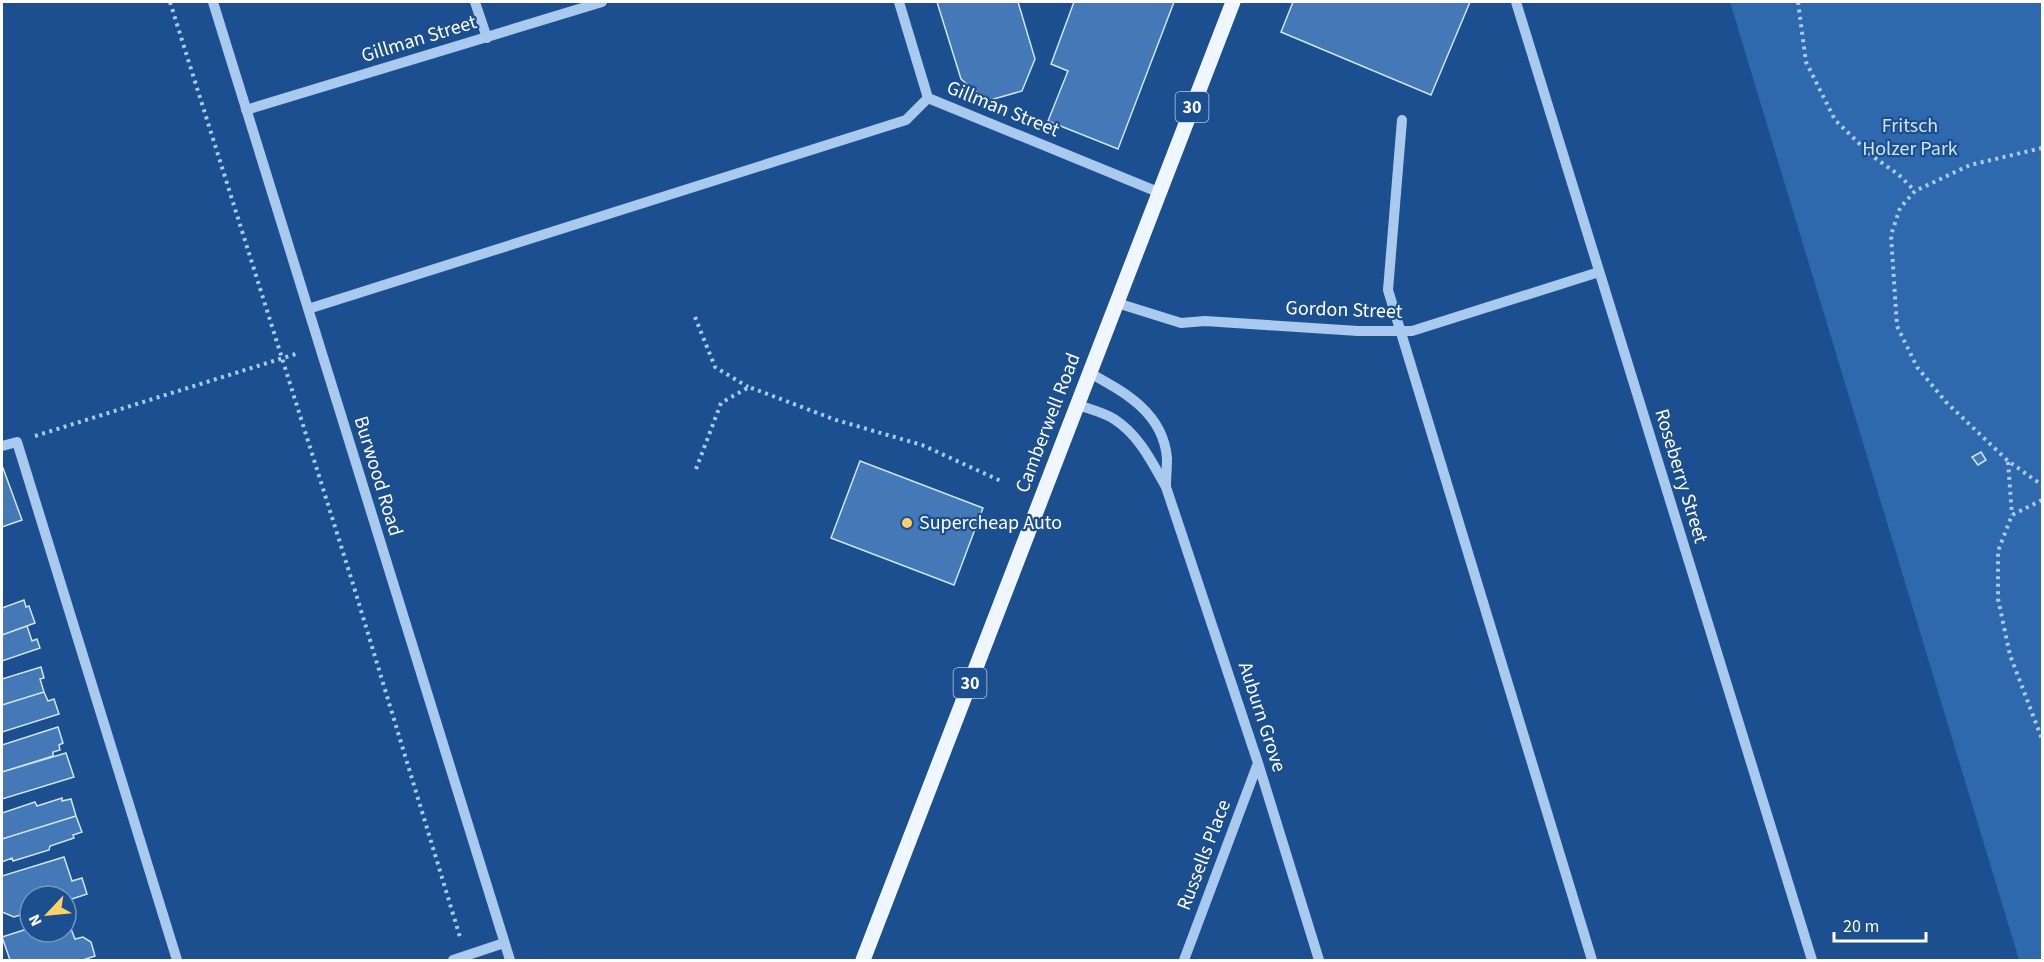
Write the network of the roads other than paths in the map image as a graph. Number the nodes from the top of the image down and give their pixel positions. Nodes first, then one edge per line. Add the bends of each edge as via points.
1 (213, 2) edge
2 (475, 2) edge
3 (602, 2) edge
4 (899, 2) edge
5 (1233, 2) edge
6 (1516, 2) edge
7 (487, 38) junction
8 (928, 98) junction
9 (246, 110) junction
10 (1402, 120) dead end
11 (1158, 192) junction
12 (1599, 272) junction
13 (1117, 303) junction
14 (308, 309) junction
15 (1400, 332) junction
16 (1090, 373) junction
17 (1078, 405) junction
18 (2, 446) edge
19 (1166, 487) junction
20 (1258, 762) junction
21 (504, 943) junction
22 (177, 960) edge
23 (453, 960) edge
24 (510, 960) edge
25 (863, 960) edge
26 (1184, 960) edge
27 (1319, 960) edge
28 (1592, 960) edge
29 (1812, 960) edge

1 - 9 street, Burwood Road
2 - 7 street
3 - 7 street, Gillman Street
4 - 8 street, Gillman Street
5 - 11 main road, Camberwell Road / 30
6 - 12 street, Roseberry Street
7 - 9 street, Gillman Street
8 - 11 street, Gillman Street
8 - 14 street via 906,120
9 - 14 street, Burwood Road
10 - 15 street via 1388,290
11 - 13 main road, Camberwell Road / 30
12 - 15 street, Gordon Street
12 - 29 street, Roseberry Street
13 - 15 street, Gordon Street via 1181,323
13 - 16 main road, Camberwell Road / 30
14 - 21 street, Burwood Road
15 - 28 street
16 - 17 main road, Camberwell Road / 30
16 - 19 street, Auburn Grove via 1128,395 1155,421 1167,458
17 - 19 street, Auburn Grove via 1112,418 1128,430 1142,445
17 - 25 main road, Camberwell Road / 30
18 - 22 street via 17,442
19 - 20 street, Auburn Grove
20 - 26 street, Russells Place
20 - 27 street, Auburn Grove
21 - 23 street
21 - 24 street, Burwood Road

